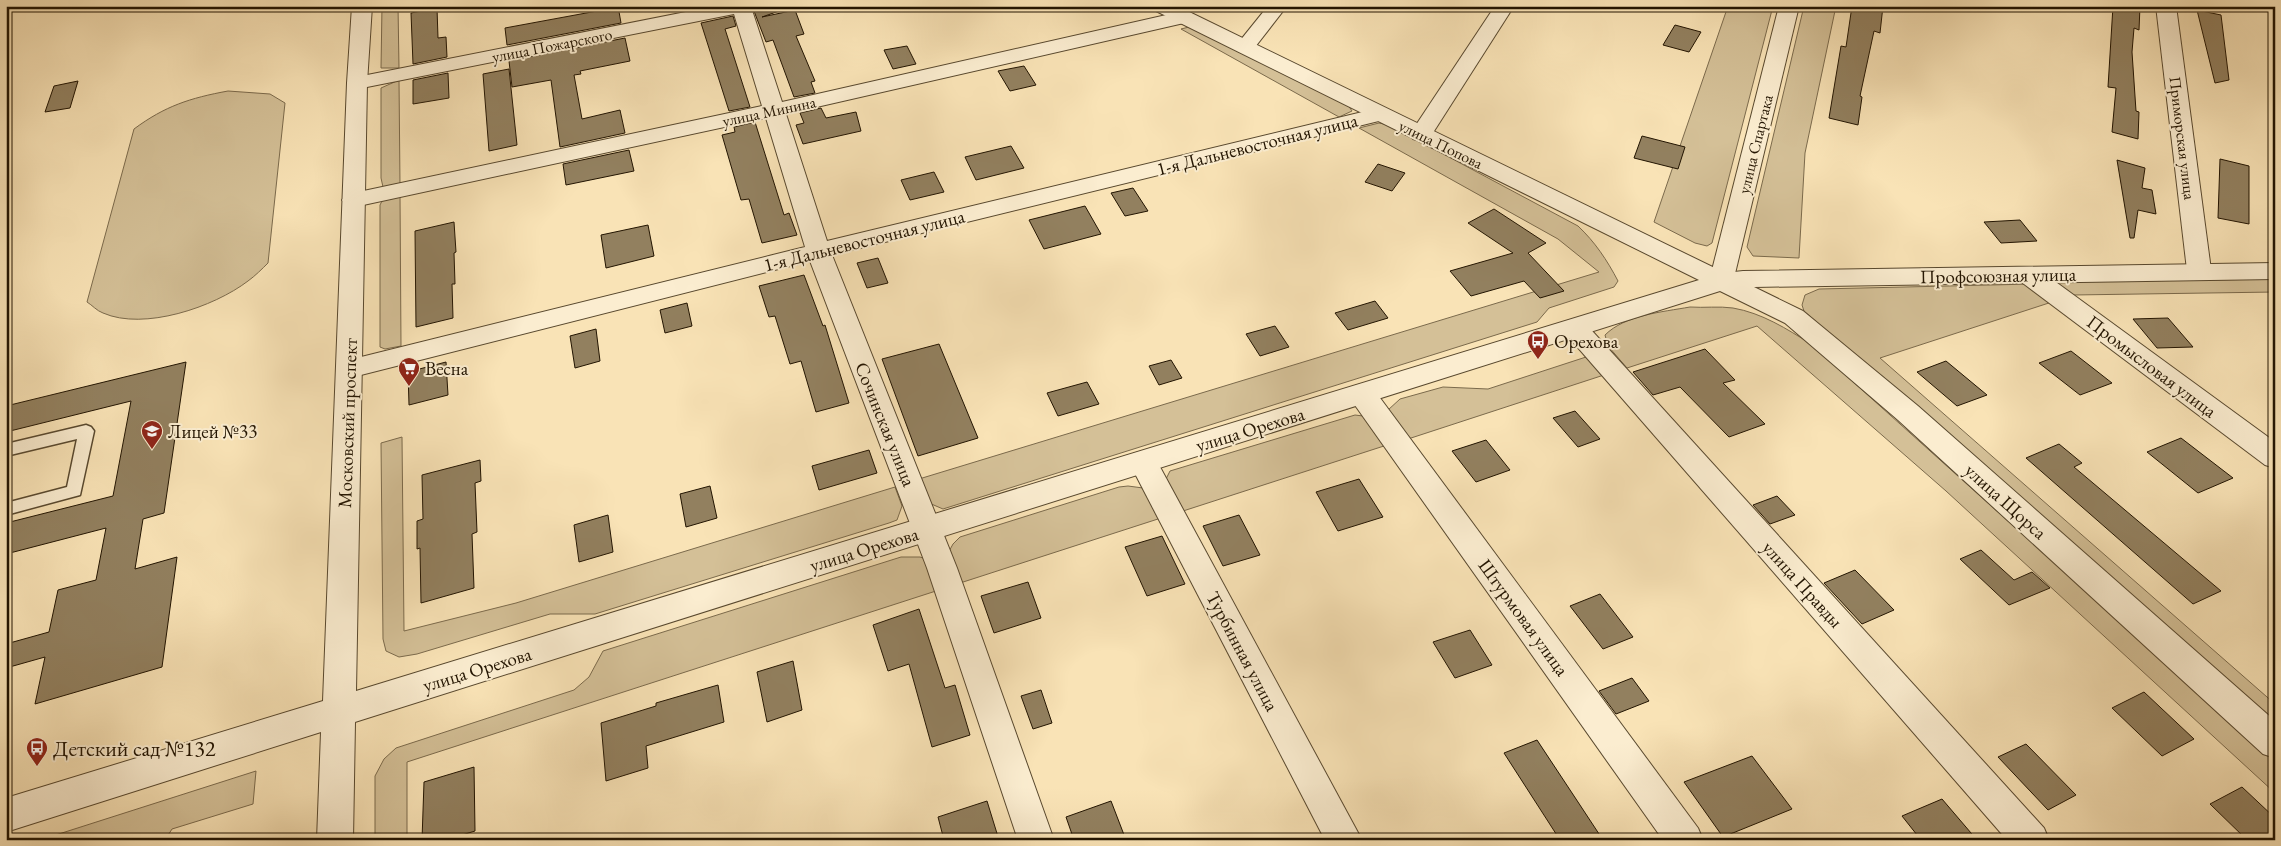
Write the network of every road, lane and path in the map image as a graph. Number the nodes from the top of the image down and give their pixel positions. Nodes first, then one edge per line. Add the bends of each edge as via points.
1 (362, 6) edge
2 (1161, 6) edge
3 (1278, 6) edge
4 (1505, 6) edge
5 (1789, 6) edge
6 (2166, 6) edge
7 (743, 7) edge
8 (1184, 18) junction
9 (1245, 47) junction
10 (357, 83) junction
11 (775, 110) junction
12 (1379, 114) junction
13 (1421, 134) junction
14 (354, 200) junction
15 (818, 251) junction
16 (2200, 270) junction
17 (2275, 270) edge
18 (2030, 274) junction
19 (1721, 282) junction
20 (1575, 328) junction
21 (349, 369) junction
22 (1362, 394) junction
23 (6, 450) edge
24 (2275, 457) edge
25 (1143, 462) junction
26 (6, 509) edge
27 (927, 529) junction
28 (339, 712) junction
29 (2275, 742) edge
30 (6, 815) edge
31 (335, 840) edge
32 (1036, 840) edge
33 (1344, 840) edge
34 (1685, 840) edge
35 (2031, 840) edge

1 - 10 street, Московский проспект
2 - 8 street, улица Попова
3 - 9 street
4 - 13 street
5 - 19 street, улица Спартака
6 - 16 street, Приморская улица
7 - 10 street, улица Пожарского
7 - 11 street, Сочинская улица
8 - 9 street, улица Попова
8 - 11 street, улица Минина
9 - 12 street, улица Попова
10 - 14 street, Московский проспект
11 - 14 street, улица Минина
11 - 15 street, Сочинская улица
12 - 13 street, улица Попова
12 - 15 street, 1-я Дальневосточная улица
13 - 19 street, улица Попова
14 - 21 street, Московский проспект
15 - 21 street, 1-я Дальневосточная улица
15 - 27 street, Сочинская улица
16 - 17 street, Профсоюзная улица
16 - 18 street, Профсоюзная улица
18 - 19 street, Профсоюзная улица
18 - 24 street, Промысловая улица
19 - 20 street, улица Орехова
19 - 29 street, улица Щорса via 1794,317 1908,413
20 - 22 street, улица Орехова
20 - 35 street, улица Правды
21 - 28 street, Московский проспект
22 - 25 street, улица Орехова
22 - 34 street, Штурмовая улица
23 - 26 lane via 86,431 74,491
25 - 27 street, улица Орехова
25 - 33 street, Турбинная улица
27 - 28 street, улица Орехова
27 - 32 street, Сочинская улица
28 - 30 street, улица Орехова
28 - 31 street, Московский проспект

